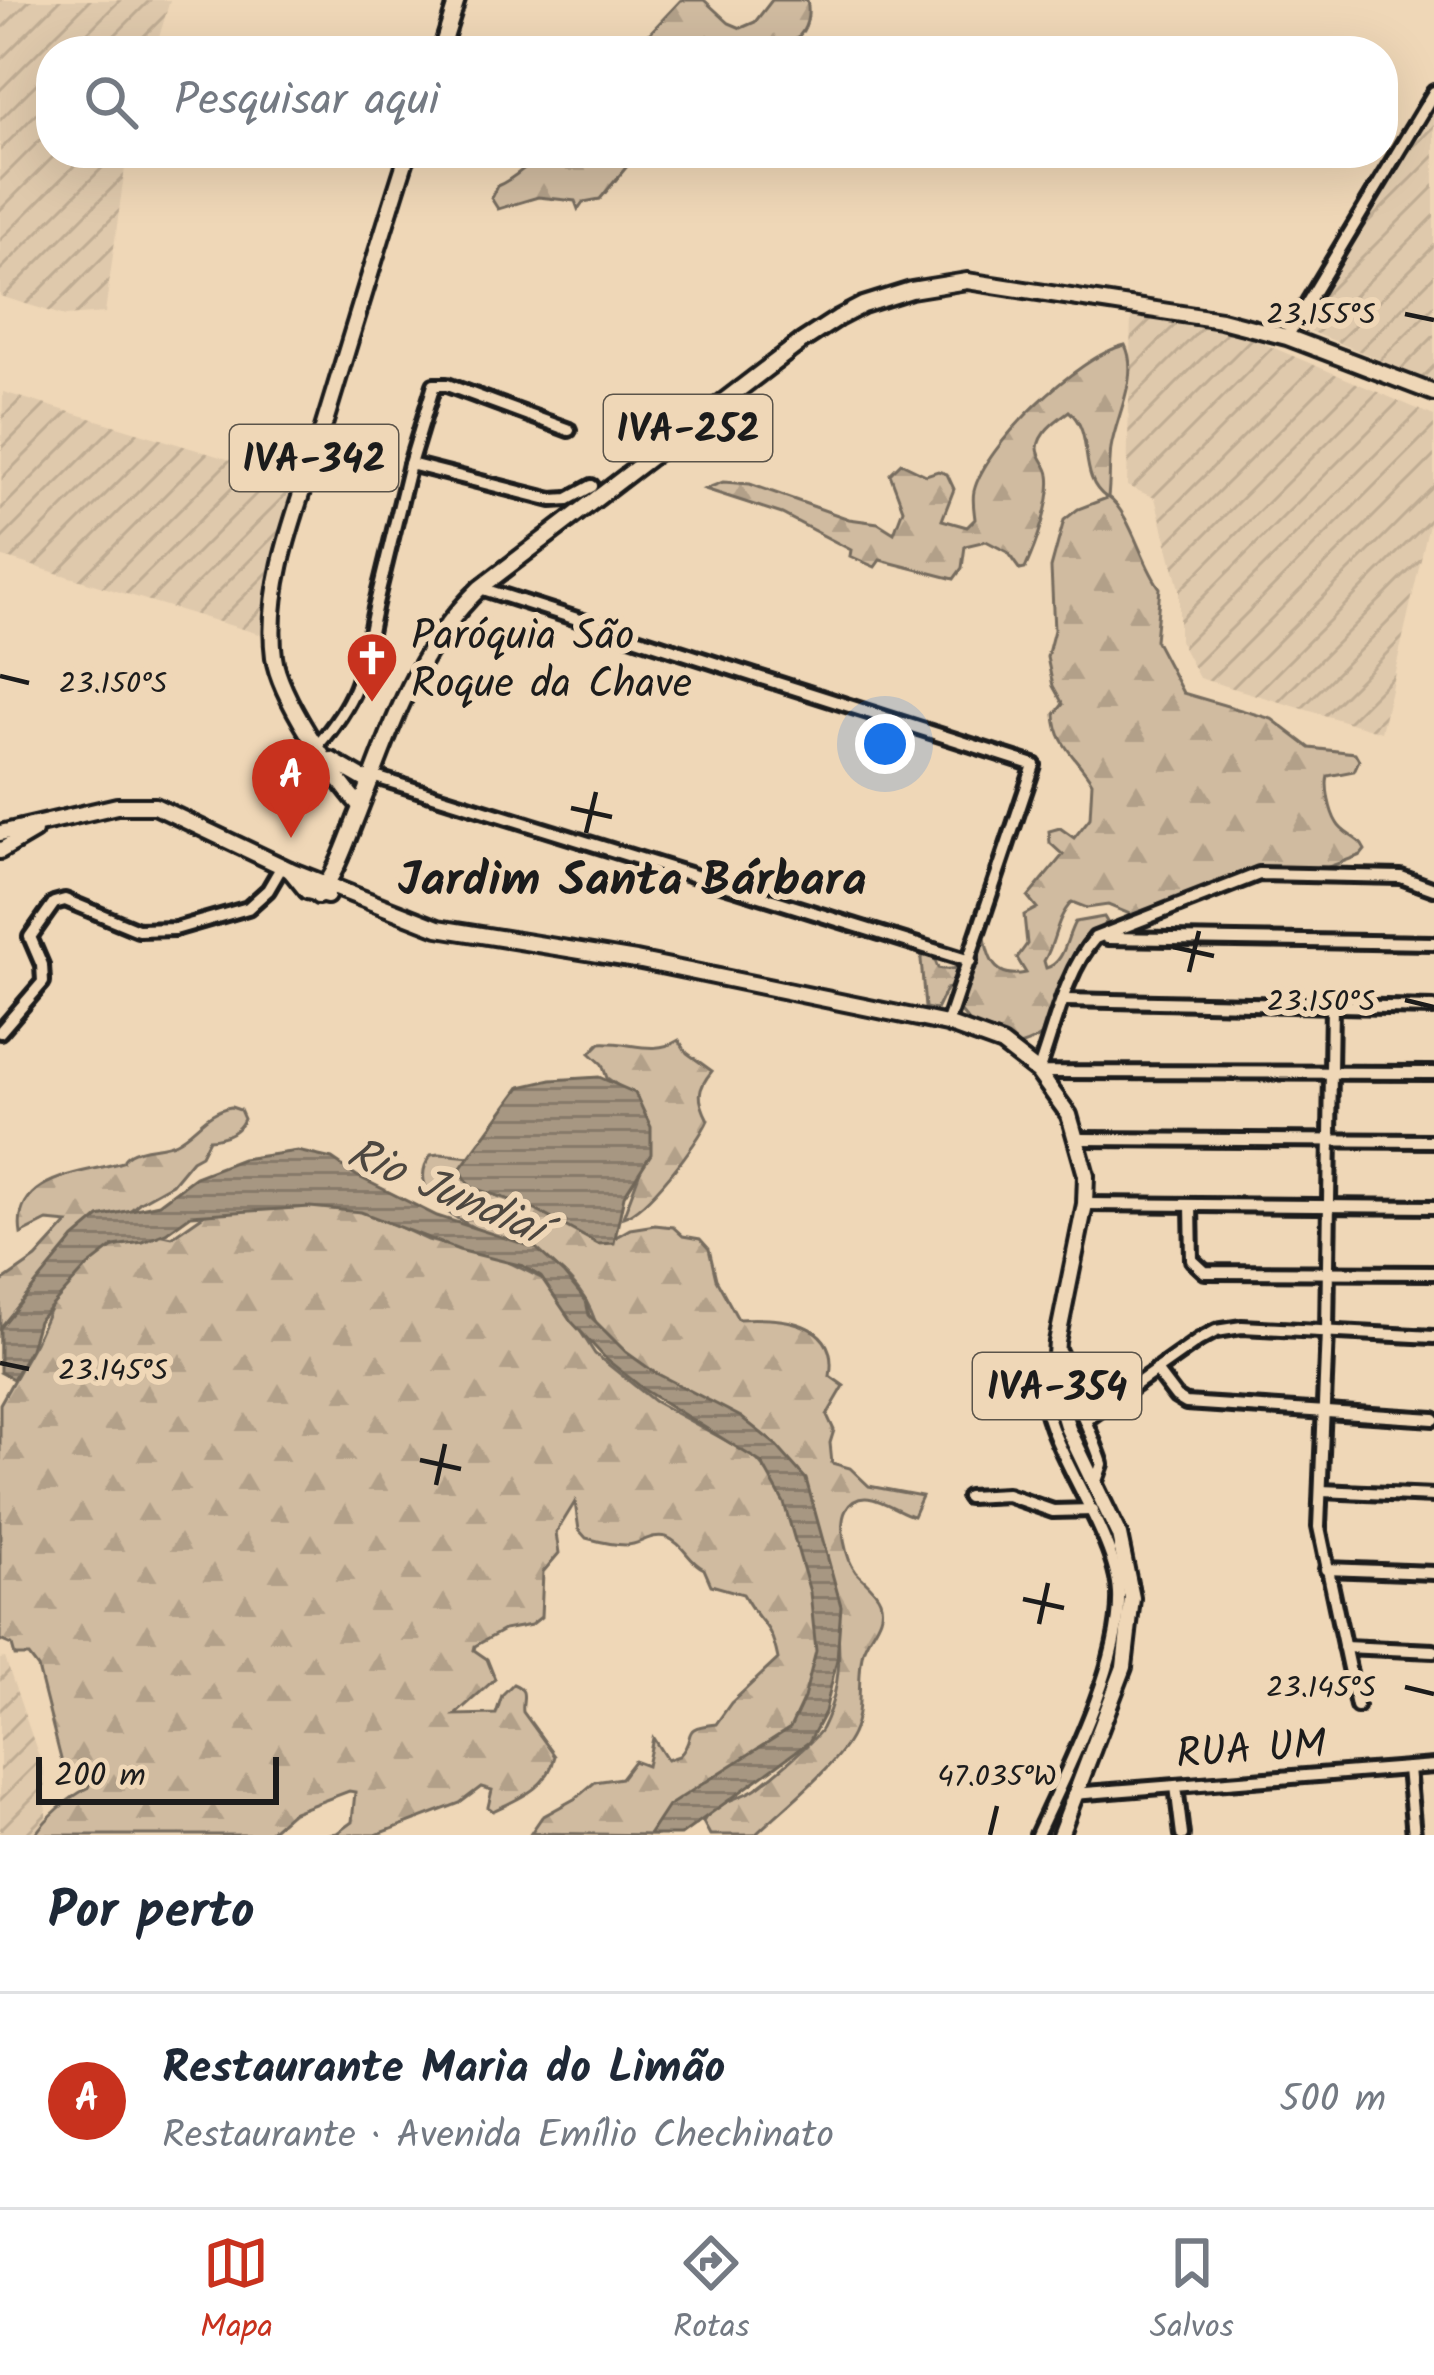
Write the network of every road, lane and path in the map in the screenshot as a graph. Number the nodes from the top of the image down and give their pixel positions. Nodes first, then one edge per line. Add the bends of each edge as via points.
1 (457, 0) edge
2 (445, 36) edge
3 (1434, 92) edge
4 (1398, 152) edge
5 (403, 168) edge
6 (1388, 168) edge
7 (1287, 337) junction
8 (1434, 393) edge
9 (569, 430) dead end
10 (410, 464) junction
11 (592, 486) dead end
12 (480, 589) junction
13 (322, 752) junction
14 (370, 779) junction
15 (341, 784) junction
16 (360, 806) junction
17 (44, 825) junction
18 (351, 828) junction
19 (0, 833) edge
20 (0, 850) edge
21 (286, 868) junction
22 (1434, 889) edge
23 (322, 890) junction
24 (1167, 912) junction
25 (1095, 938) junction
26 (1172, 938) junction
27 (1434, 943) edge
28 (970, 961) junction
29 (1065, 1000) junction
30 (1332, 1006) junction
31 (1434, 1008) edge
32 (947, 1024) junction
33 (0, 1032) edge
34 (1331, 1070) junction
35 (1038, 1072) junction
36 (1434, 1073) edge
37 (1078, 1138) junction
38 (1330, 1140) junction
39 (1434, 1141) edge
40 (1085, 1204) junction
41 (1191, 1205) junction
42 (1328, 1206) junction
43 (1434, 1208) edge
44 (1327, 1273) junction
45 (1434, 1273) edge
46 (1327, 1331) junction
47 (1434, 1337) edge
48 (1057, 1342) junction
49 (1157, 1372) junction
50 (1056, 1378) junction
51 (1324, 1414) junction
52 (1088, 1419) junction
53 (1434, 1419) edge
54 (1094, 1484) junction
55 (1321, 1491) junction
56 (1434, 1496) edge
57 (968, 1497) dead end
58 (1093, 1510) junction
59 (1326, 1569) junction
60 (1434, 1574) edge
61 (1344, 1648) junction
62 (1434, 1651) edge
63 (1357, 1706) dead end
64 (1434, 1766) edge
65 (1408, 1768) junction
66 (1176, 1786) junction
67 (1073, 1794) junction
68 (1066, 1812) junction
69 (1045, 1817) junction
70 (1037, 1835) edge
71 (1060, 1835) edge
72 (1182, 1835) edge
73 (1414, 1835) edge

1 - 2 main road
3 - 4 street
5 - 13 main road, IVA-342 via 274,607 274,660
6 - 7 street
7 - 8 main road, IVA-252
7 - 12 main road, IVA-252 via 967,281 863,304 801,342
9 - 10 street via 434,385
10 - 11 street via 552,500
10 - 13 street via 363,674
12 - 14 main road, IVA-252 via 428,650
12 - 28 street via 1034,765
13 - 14 main road
13 - 15 main road
14 - 16 main road, IVA-252
14 - 28 street
15 - 16 main road
15 - 18 main road
16 - 18 main road, IVA-252
17 - 19 main road
17 - 20 main road
17 - 21 main road via 116,806 155,806
18 - 23 main road, IVA-252
21 - 23 main road via 301,886
21 - 33 street via 257,903 175,929 138,930 65,900 54,903 29,939 43,982
22 - 24 street via 1401,877 1259,874
23 - 32 main road, IVA-354 via 438,928
24 - 25 street
24 - 26 street
25 - 26 street
25 - 29 street
26 - 27 street
28 - 32 street
29 - 30 street
29 - 35 street
30 - 31 street
30 - 34 street
32 - 35 main road, IVA-354 via 1002,1044
34 - 35 street
34 - 36 street
34 - 38 street
35 - 37 main road, IVA-354
37 - 38 street
37 - 40 main road, IVA-354
38 - 39 street
38 - 42 street
40 - 41 street
40 - 48 main road, IVA-354
41 - 42 street
41 - 44 street via 1192,1260 1205,1272
42 - 43 street
42 - 44 street
44 - 45 street
44 - 46 street
46 - 47 street
46 - 49 street via 1216,1331
46 - 51 street
48 - 50 main road, IVA-354
48 - 52 street
49 - 51 street via 1186,1403
49 - 52 street
50 - 54 main road, IVA-354
50 - 58 street via 1044,1379 1044,1404
51 - 53 street
51 - 55 street
52 - 54 street via 1102,1465
54 - 67 main road, IVA-354 via 1129,1571 1131,1631
55 - 56 street
55 - 59 street
57 - 58 street via 1007,1495 1053,1510
58 - 69 street via 1119,1594 1113,1646
59 - 60 street
59 - 61 street
61 - 62 street
61 - 63 street
64 - 65 street, RUA UM
65 - 66 street, RUA UM
65 - 73 street
66 - 67 street, RUA UM
66 - 72 street
67 - 68 main road, IVA-354
68 - 69 street
68 - 71 main road, IVA-354
69 - 70 street

